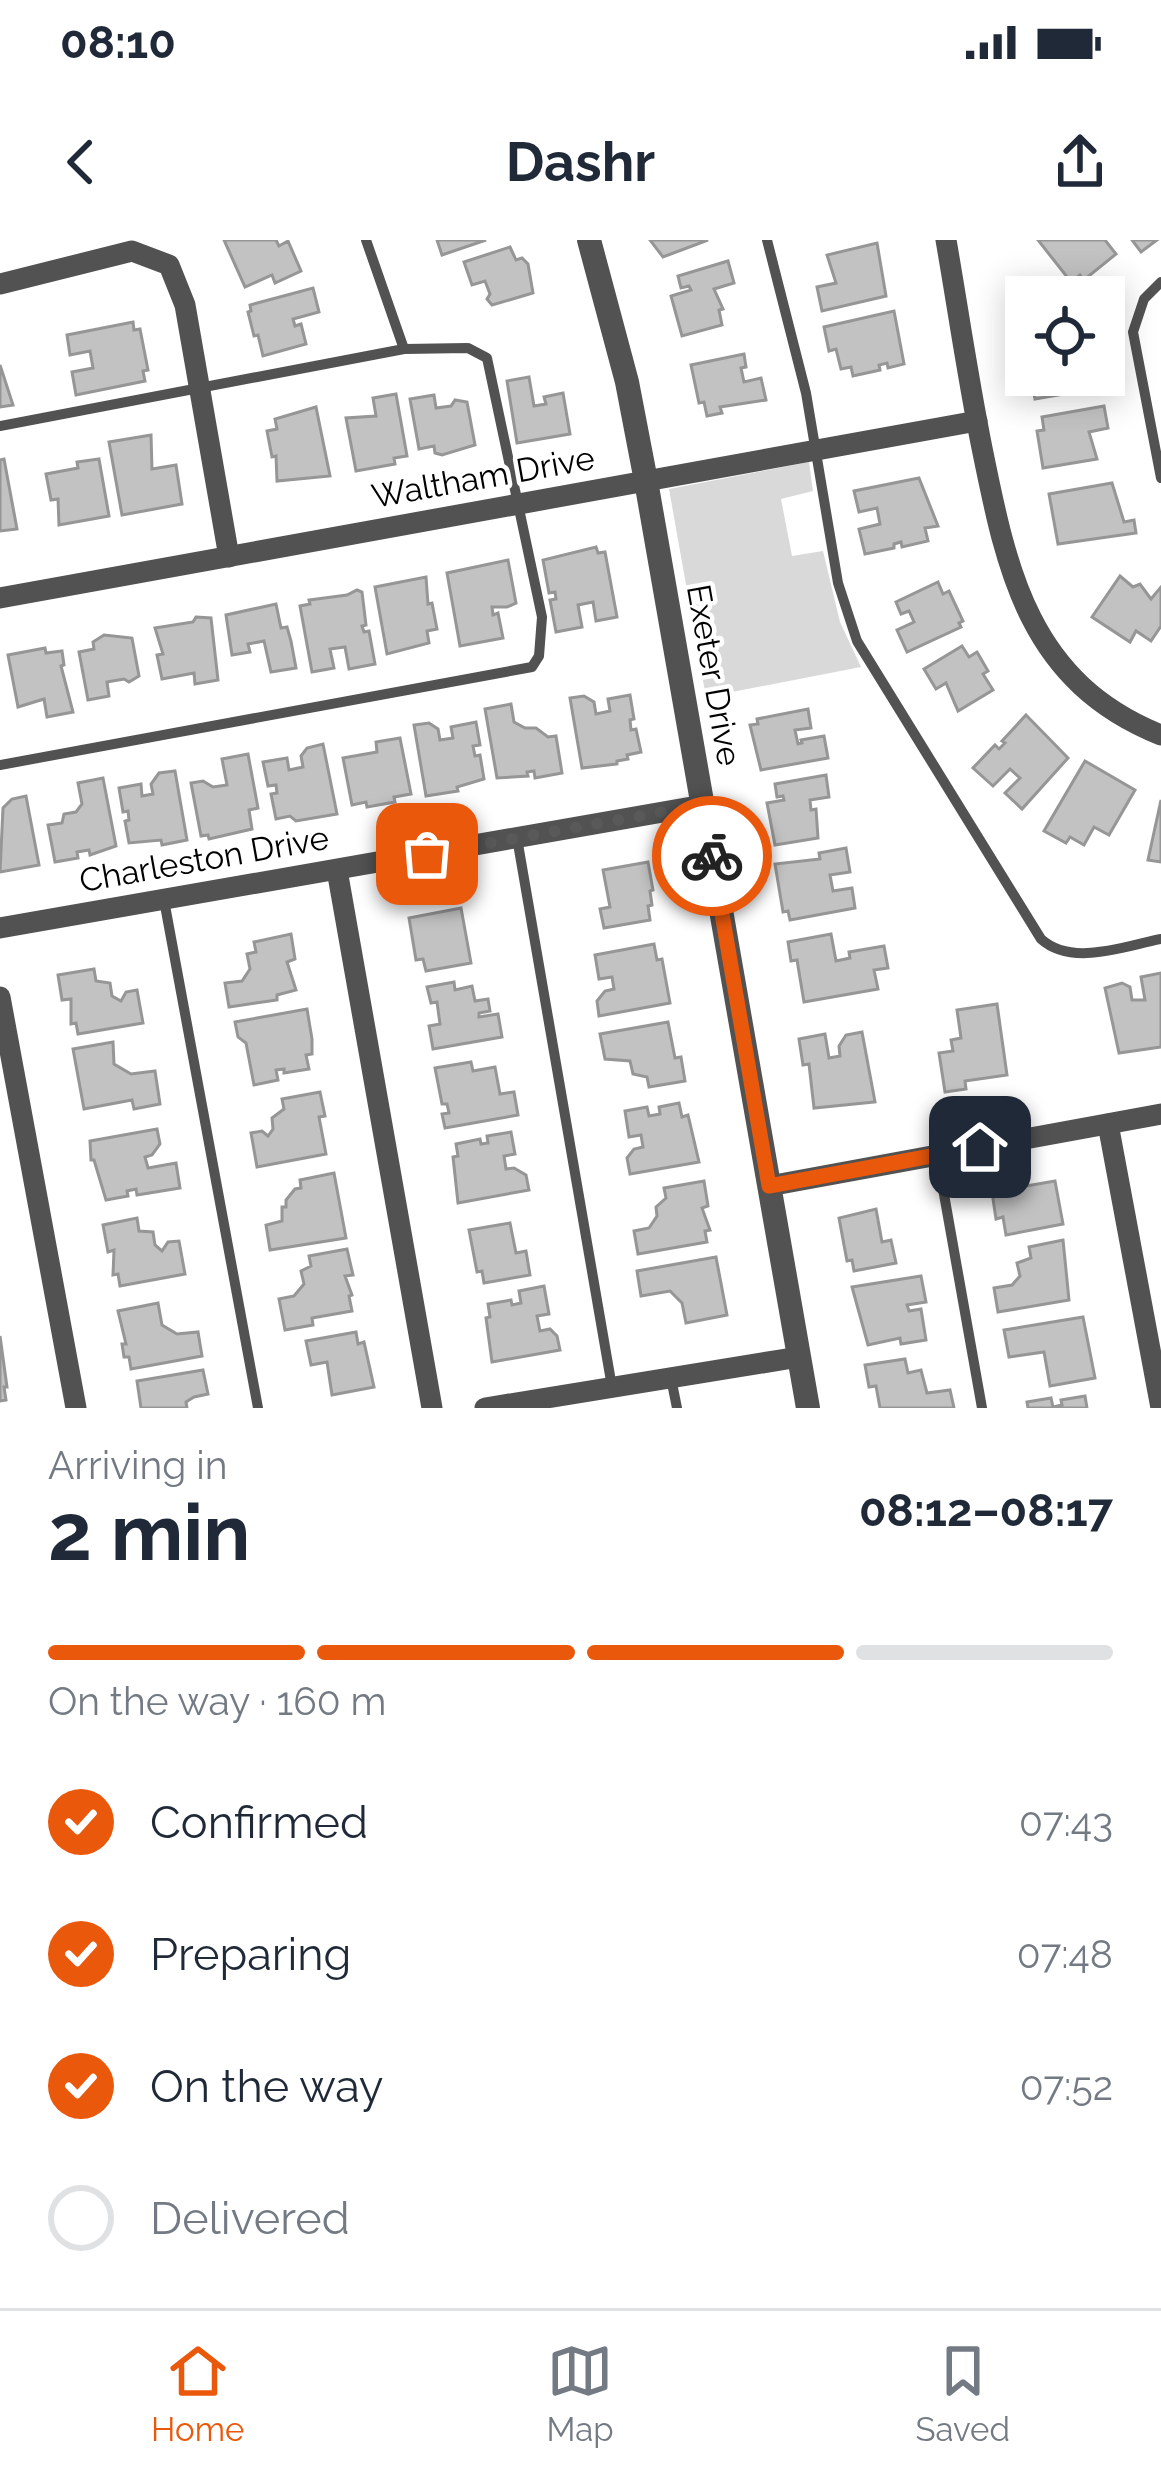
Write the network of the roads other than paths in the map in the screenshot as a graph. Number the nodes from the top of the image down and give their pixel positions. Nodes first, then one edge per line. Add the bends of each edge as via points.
1 (366, 240) edge
2 (589, 240) edge
3 (767, 240) edge
4 (946, 240) edge
5 (1161, 282) edge
6 (0, 284) edge
7 (404, 349) junction
8 (200, 391) junction
9 (977, 422) junction
10 (0, 426) edge
11 (814, 451) junction
12 (1161, 478) edge
13 (646, 481) junction
14 (517, 504) junction
15 (229, 556) junction
16 (0, 598) edge
17 (1161, 734) edge
18 (0, 746) edge
19 (2, 765) edge
20 (703, 805) junction
21 (517, 838) junction
22 (337, 870) junction
23 (164, 900) junction
24 (0, 928) edge
25 (1161, 940) edge
26 (0, 997) edge
27 (1161, 1114) edge
28 (1108, 1124) junction
29 (937, 1155) junction
30 (769, 1186) junction
31 (800, 1357) junction
32 (671, 1378) junction
33 (612, 1387) junction
34 (76, 1408) edge
35 (258, 1408) edge
36 (432, 1408) edge
37 (485, 1408) edge
38 (677, 1408) edge
39 (808, 1408) edge
40 (982, 1408) edge
41 (1161, 1408) edge

1 - 7 lane
2 - 13 street, Exeter Drive
3 - 11 lane
4 - 9 street
5 - 12 lane via 1144,298 1133,332
6 - 8 street via 132,251 169,265
7 - 8 lane
7 - 14 lane via 468,348 487,358
8 - 10 lane
8 - 15 street
9 - 11 street, Waltham Drive
9 - 17 street via 1002,548 1029,616 1090,695
11 - 13 street, Waltham Drive
11 - 25 lane via 856,641 1028,922 1052,949 1070,954
13 - 14 street, Waltham Drive
13 - 20 street, Exeter Drive
14 - 15 street, Waltham Drive
14 - 19 lane via 542,617 532,667
15 - 16 street, Waltham Drive
18 - 19 lane
20 - 21 street, Charleston Drive
20 - 30 street, Exeter Drive
21 - 22 street, Charleston Drive
21 - 33 lane
22 - 23 street, Charleston Drive
22 - 36 street
23 - 24 street, Charleston Drive
23 - 35 lane
26 - 34 street
27 - 28 street
28 - 29 street
28 - 41 street
29 - 30 street
29 - 40 lane
30 - 31 street, Exeter Drive
31 - 32 street
31 - 39 street, Exeter Drive
32 - 33 street
32 - 38 lane
33 - 37 street

